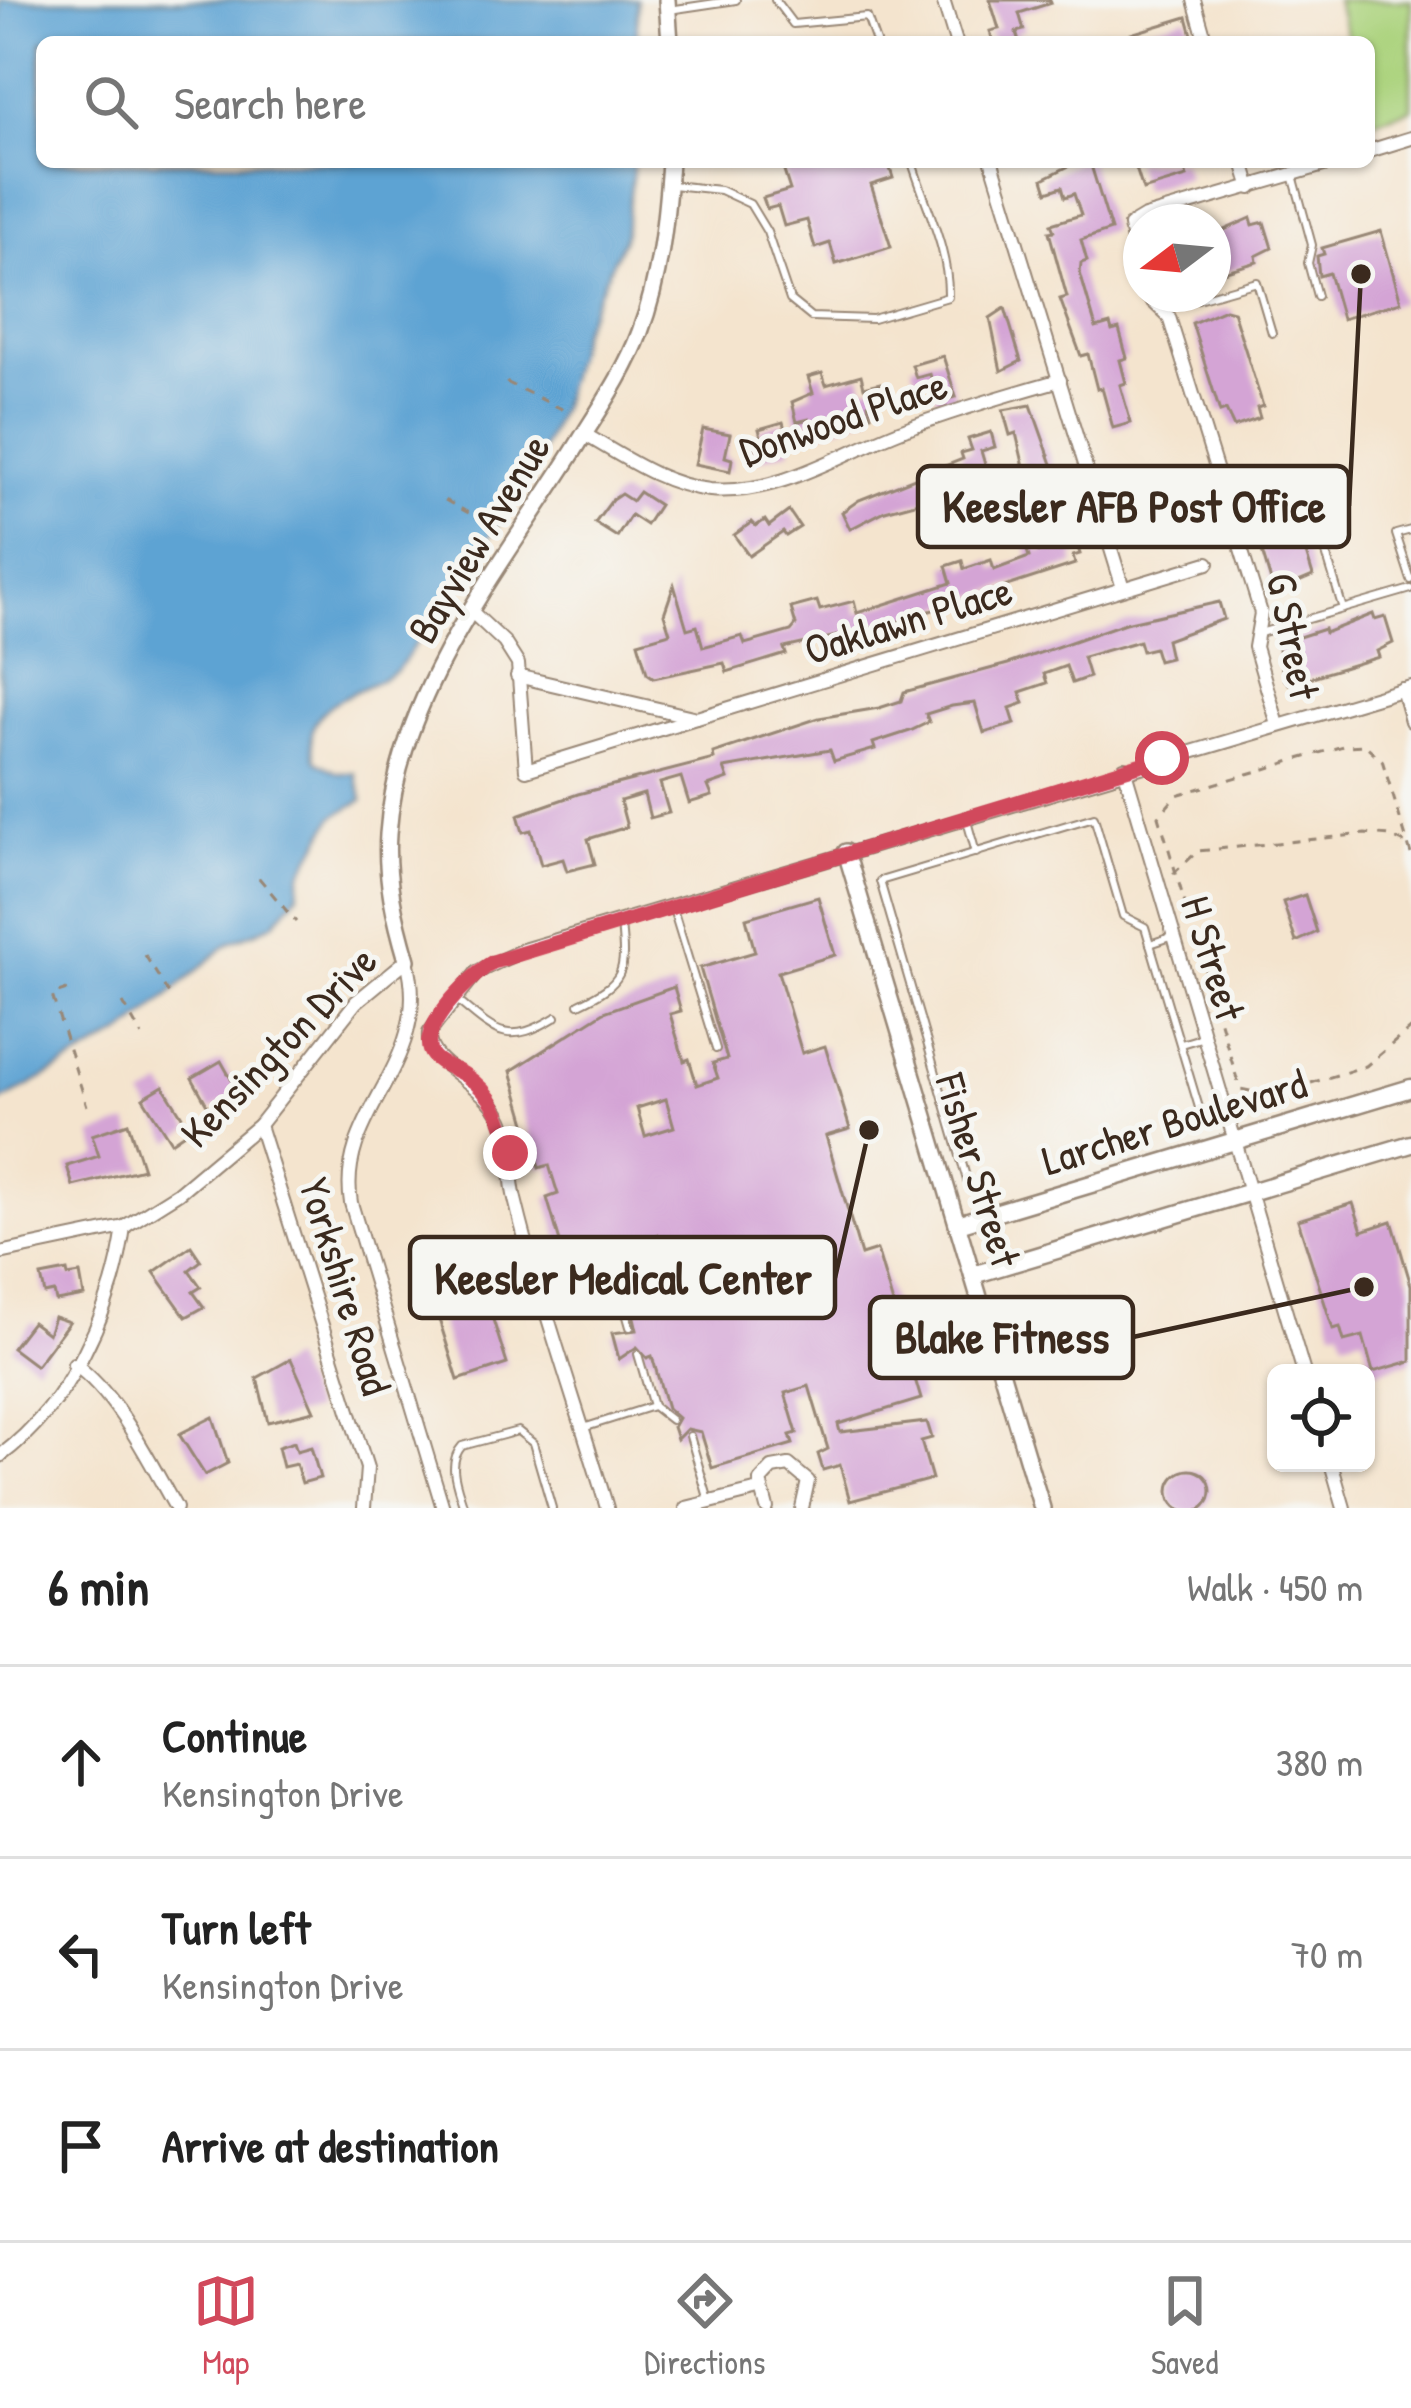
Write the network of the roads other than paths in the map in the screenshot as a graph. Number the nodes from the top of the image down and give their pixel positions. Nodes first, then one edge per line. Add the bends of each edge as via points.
1 (736, 0) edge
2 (775, 0) edge
3 (943, 0) edge
4 (1194, 0) edge
5 (667, 5) edge
6 (670, 36) edge
7 (873, 36) edge
8 (954, 36) edge
9 (1204, 36) edge
10 (1411, 138) edge
11 (1375, 149) edge
12 (669, 168) edge
13 (914, 168) edge
14 (994, 168) edge
15 (1245, 168) edge
16 (1315, 168) edge
17 (1293, 175) junction
18 (668, 184) junction
19 (1251, 188) junction
20 (1193, 204) edge
21 (1231, 289) edge
22 (1317, 296) dead end
23 (1163, 312) edge
24 (1272, 333) dead end
25 (1060, 380) junction
26 (584, 434) junction
27 (1314, 514) dead end
28 (1411, 530) edge
29 (1208, 563) dead end
30 (1411, 580) edge
31 (1124, 588) junction
32 (1411, 589) edge
33 (1343, 609) junction
34 (473, 614) junction
35 (1260, 633) junction
36 (518, 676) junction
37 (1406, 688) edge
38 (697, 718) junction
39 (1411, 722) edge
40 (1278, 724) junction
41 (1124, 768) junction
42 (966, 816) junction
43 (847, 852) junction
44 (976, 853) junction
45 (672, 904) junction
46 (621, 920) junction
47 (1174, 936) junction
48 (1150, 944) junction
49 (406, 960) junction
50 (910, 981) junction
51 (887, 987) junction
52 (454, 998) junction
53 (579, 1004) dead end
54 (556, 1017) dead end
55 (1204, 1037) junction
56 (1180, 1044) junction
57 (716, 1049) dead end
58 (1411, 1088) edge
59 (1200, 1111) dead end
60 (259, 1125) junction
61 (1234, 1141) junction
62 (1411, 1144) edge
63 (967, 1180) dead end
64 (1250, 1192) junction
65 (958, 1224) junction
66 (124, 1227) junction
67 (655, 1252) dead end
68 (0, 1253) edge
69 (612, 1264) junction
70 (973, 1275) junction
71 (539, 1282) junction
72 (630, 1328) dead end
73 (638, 1354) dead end
74 (74, 1364) junction
75 (1301, 1364) edge
76 (653, 1406) junction
77 (671, 1420) dead end
78 (584, 1428) junction
79 (690, 1436) dead end
80 (0, 1456) edge
81 (1334, 1472) edge
82 (759, 1490) junction
83 (709, 1501) junction
84 (176, 1508) edge
85 (364, 1508) edge
86 (442, 1508) edge
87 (464, 1508) edge
88 (552, 1508) edge
89 (608, 1508) edge
90 (686, 1508) edge
91 (766, 1508) edge
92 (802, 1508) edge
93 (1042, 1508) edge
94 (1344, 1508) edge

1 - 5 lane via 696,10
2 - 7 lane via 793,24 867,17
3 - 8 street
4 - 9 street
5 - 6 street
10 - 11 street
12 - 18 street, Bayview Avenue
13 - 18 lane via 947,253 947,297 873,319 811,317 790,300 750,204 720,190
14 - 25 street
15 - 19 street
16 - 17 street
17 - 19 street
17 - 22 lane
18 - 26 street, Bayview Avenue via 640,332
19 - 20 street
21 - 24 lane via 1256,282
23 - 35 street, G Street via 1261,613
25 - 26 street, Donwood Place via 911,426 808,472 736,490 658,477
25 - 31 street
26 - 34 street, Bayview Avenue
27 - 33 lane
28 - 30 lane via 1396,534
29 - 31 street, Oaklawn Place
31 - 38 street, Oaklawn Place
32 - 33 lane
33 - 35 lane
34 - 36 street, Oaklawn Place via 514,656
34 - 49 street, Bayview Avenue via 418,716 392,797 388,875
35 - 40 street, G Street via 1256,647
36 - 38 street
36 - 38 street, Oaklawn Place via 526,770
37 - 39 street
37 - 40 street
40 - 41 street
41 - 42 street
41 - 47 street, H Street
42 - 43 street
42 - 44 lane
43 - 45 street
43 - 51 street, Fisher Street
44 - 48 lane via 1094,817 1123,916 1144,927
44 - 50 lane via 880,880
45 - 46 street
45 - 57 lane
46 - 52 street via 493,962
46 - 53 lane via 616,984
47 - 48 lane
47 - 55 street, H Street
48 - 56 lane
49 - 60 street, Kensington Drive via 356,1002
49 - 86 street via 414,1009 394,1073 351,1147 348,1189
50 - 51 lane
50 - 63 lane
51 - 65 street, Fisher Street
52 - 54 lane via 512,1036
52 - 71 street via 428,1045 500,1114
55 - 56 lane
55 - 61 street, H Street
56 - 59 lane
58 - 61 main road, Larcher Boulevard
60 - 66 street, Kensington Drive
60 - 85 street, Yorkshire Road via 367,1468
61 - 64 street, H Street
61 - 65 main road, Larcher Boulevard
62 - 64 main road
64 - 70 main road
64 - 75 street, H Street
65 - 70 street, Fisher Street
66 - 68 street, Kensington Drive
66 - 74 street via 110,1294
67 - 69 lane
69 - 71 lane
69 - 72 lane
70 - 93 street, Fisher Street
71 - 78 street
73 - 76 lane
74 - 80 street via 43,1416
74 - 84 street
76 - 77 lane
76 - 78 lane
78 - 89 street
79 - 83 lane
81 - 94 street
82 - 83 street
82 - 91 street
82 - 92 street via 772,1468 797,1468 810,1490
83 - 90 street
87 - 88 lane via 456,1453 518,1431 533,1443

